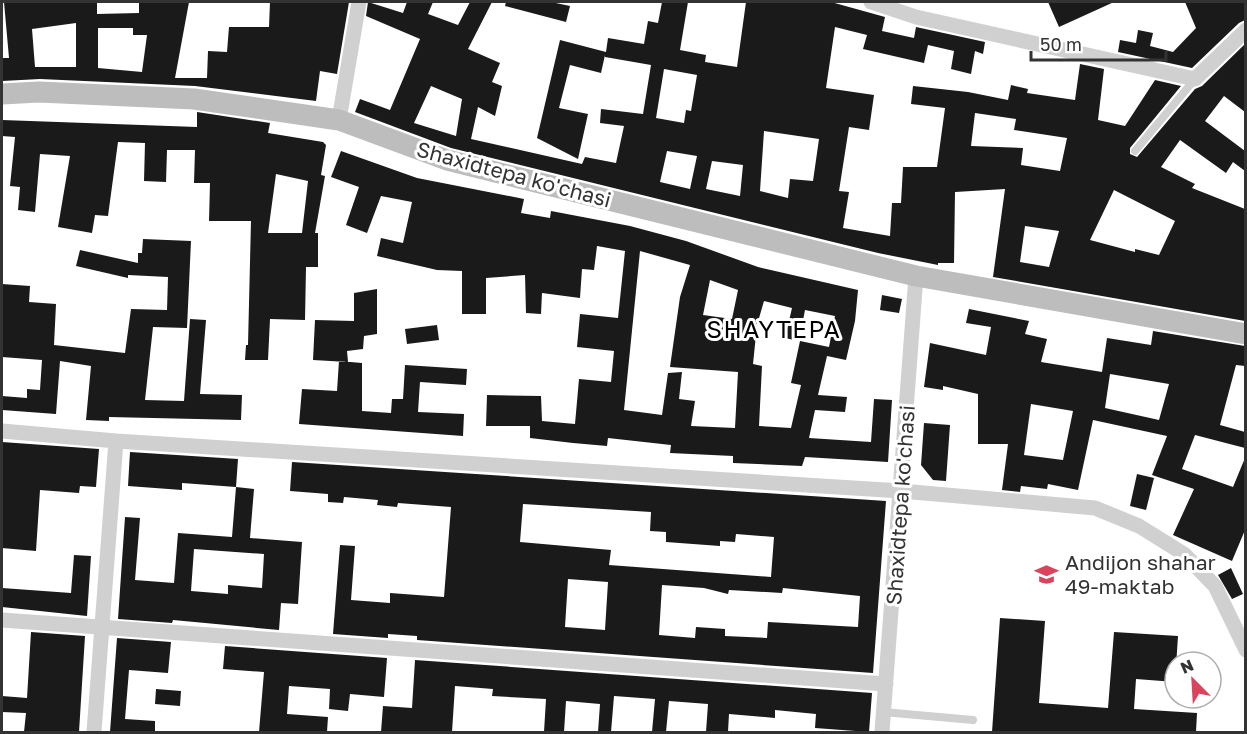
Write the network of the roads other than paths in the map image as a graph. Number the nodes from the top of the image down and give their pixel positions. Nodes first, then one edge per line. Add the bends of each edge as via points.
1 (359, 2) edge
2 (871, 2) edge
3 (1245, 30) edge
4 (1195, 78) junction
5 (2, 94) edge
6 (339, 120) junction
7 (1135, 151) dead end
8 (916, 276) junction
9 (1245, 334) edge
10 (2, 431) edge
11 (116, 441) junction
12 (902, 491) junction
13 (2, 620) edge
14 (102, 626) junction
15 (1245, 650) edge
16 (886, 684) junction
17 (883, 712) junction
18 (973, 720) dead end
19 (94, 732) edge
20 (882, 732) edge

1 - 6 street
2 - 4 street via 916,17
3 - 4 street
4 - 7 lane
5 - 6 street, Shaxidtepa ko'chasi via 194,99
6 - 8 street, Shaxidtepa ko'chasi via 447,160
8 - 9 street, Shaxidtepa ko'chasi
8 - 12 street, Shaxidtepa ko'chasi
10 - 11 street
11 - 12 street
11 - 14 street
12 - 15 street via 1095,508 1139,526 1184,554 1215,586
12 - 16 street, Shaxidtepa ko'chasi
13 - 14 street
14 - 16 street
14 - 19 street
16 - 17 street, Shaxidtepa ko'chasi
17 - 18 lane
17 - 20 street, Shaxidtepa ko'chasi

